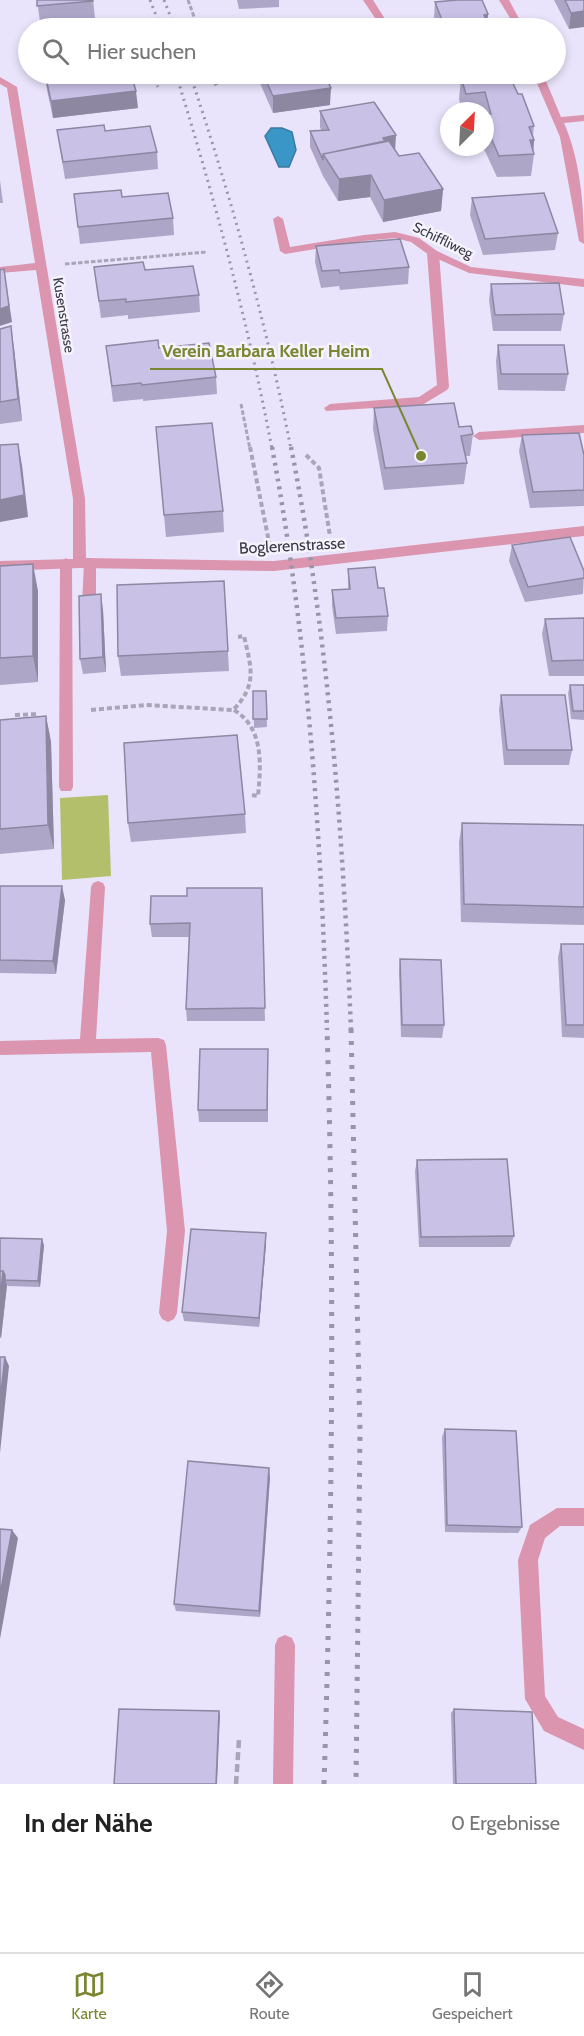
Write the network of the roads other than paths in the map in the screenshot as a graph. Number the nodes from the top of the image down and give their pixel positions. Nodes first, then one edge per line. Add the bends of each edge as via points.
1 (368, 0) edge
2 (504, 0) edge
3 (379, 18) edge
4 (514, 18) edge
5 (0, 80) edge
6 (543, 84) edge
7 (584, 118) edge
8 (559, 120) junction
9 (278, 219) dead end
10 (584, 241) edge
11 (433, 254) junction
12 (40, 266) junction
13 (0, 270) edge
14 (584, 283) edge
15 (330, 408) dead end
16 (584, 429) edge
17 (479, 436) dead end
18 (584, 531) edge
19 (79, 563) junction
20 (0, 566) edge
21 (89, 605) edge
22 (66, 787) dead end
23 (98, 887) dead end
24 (88, 1046) junction
25 (0, 1048) edge
26 (168, 1313) dead end
27 (584, 1517) edge
28 (285, 1645) dead end
29 (584, 1740) edge
30 (283, 1784) edge

1 - 3 street
2 - 4 street
5 - 12 street, Kusenstrasse via 12,87
6 - 8 street
7 - 8 street
8 - 10 street
9 - 11 street, Schiffliweg via 285,251 395,235 415,240
11 - 14 street, Schiffliweg via 469,270
11 - 15 street via 443,387 423,401
12 - 13 street
12 - 19 street, Kusenstrasse via 79,499
16 - 17 street
18 - 19 street, Boglerenstrasse via 273,566
19 - 20 street, Boglerenstrasse
19 - 21 street
19 - 22 street via 66,712
23 - 24 street
24 - 25 street
24 - 26 street via 158,1045 176,1231
27 - 29 street via 557,1517 537,1532 528,1560 535,1699 551,1724
28 - 30 street

